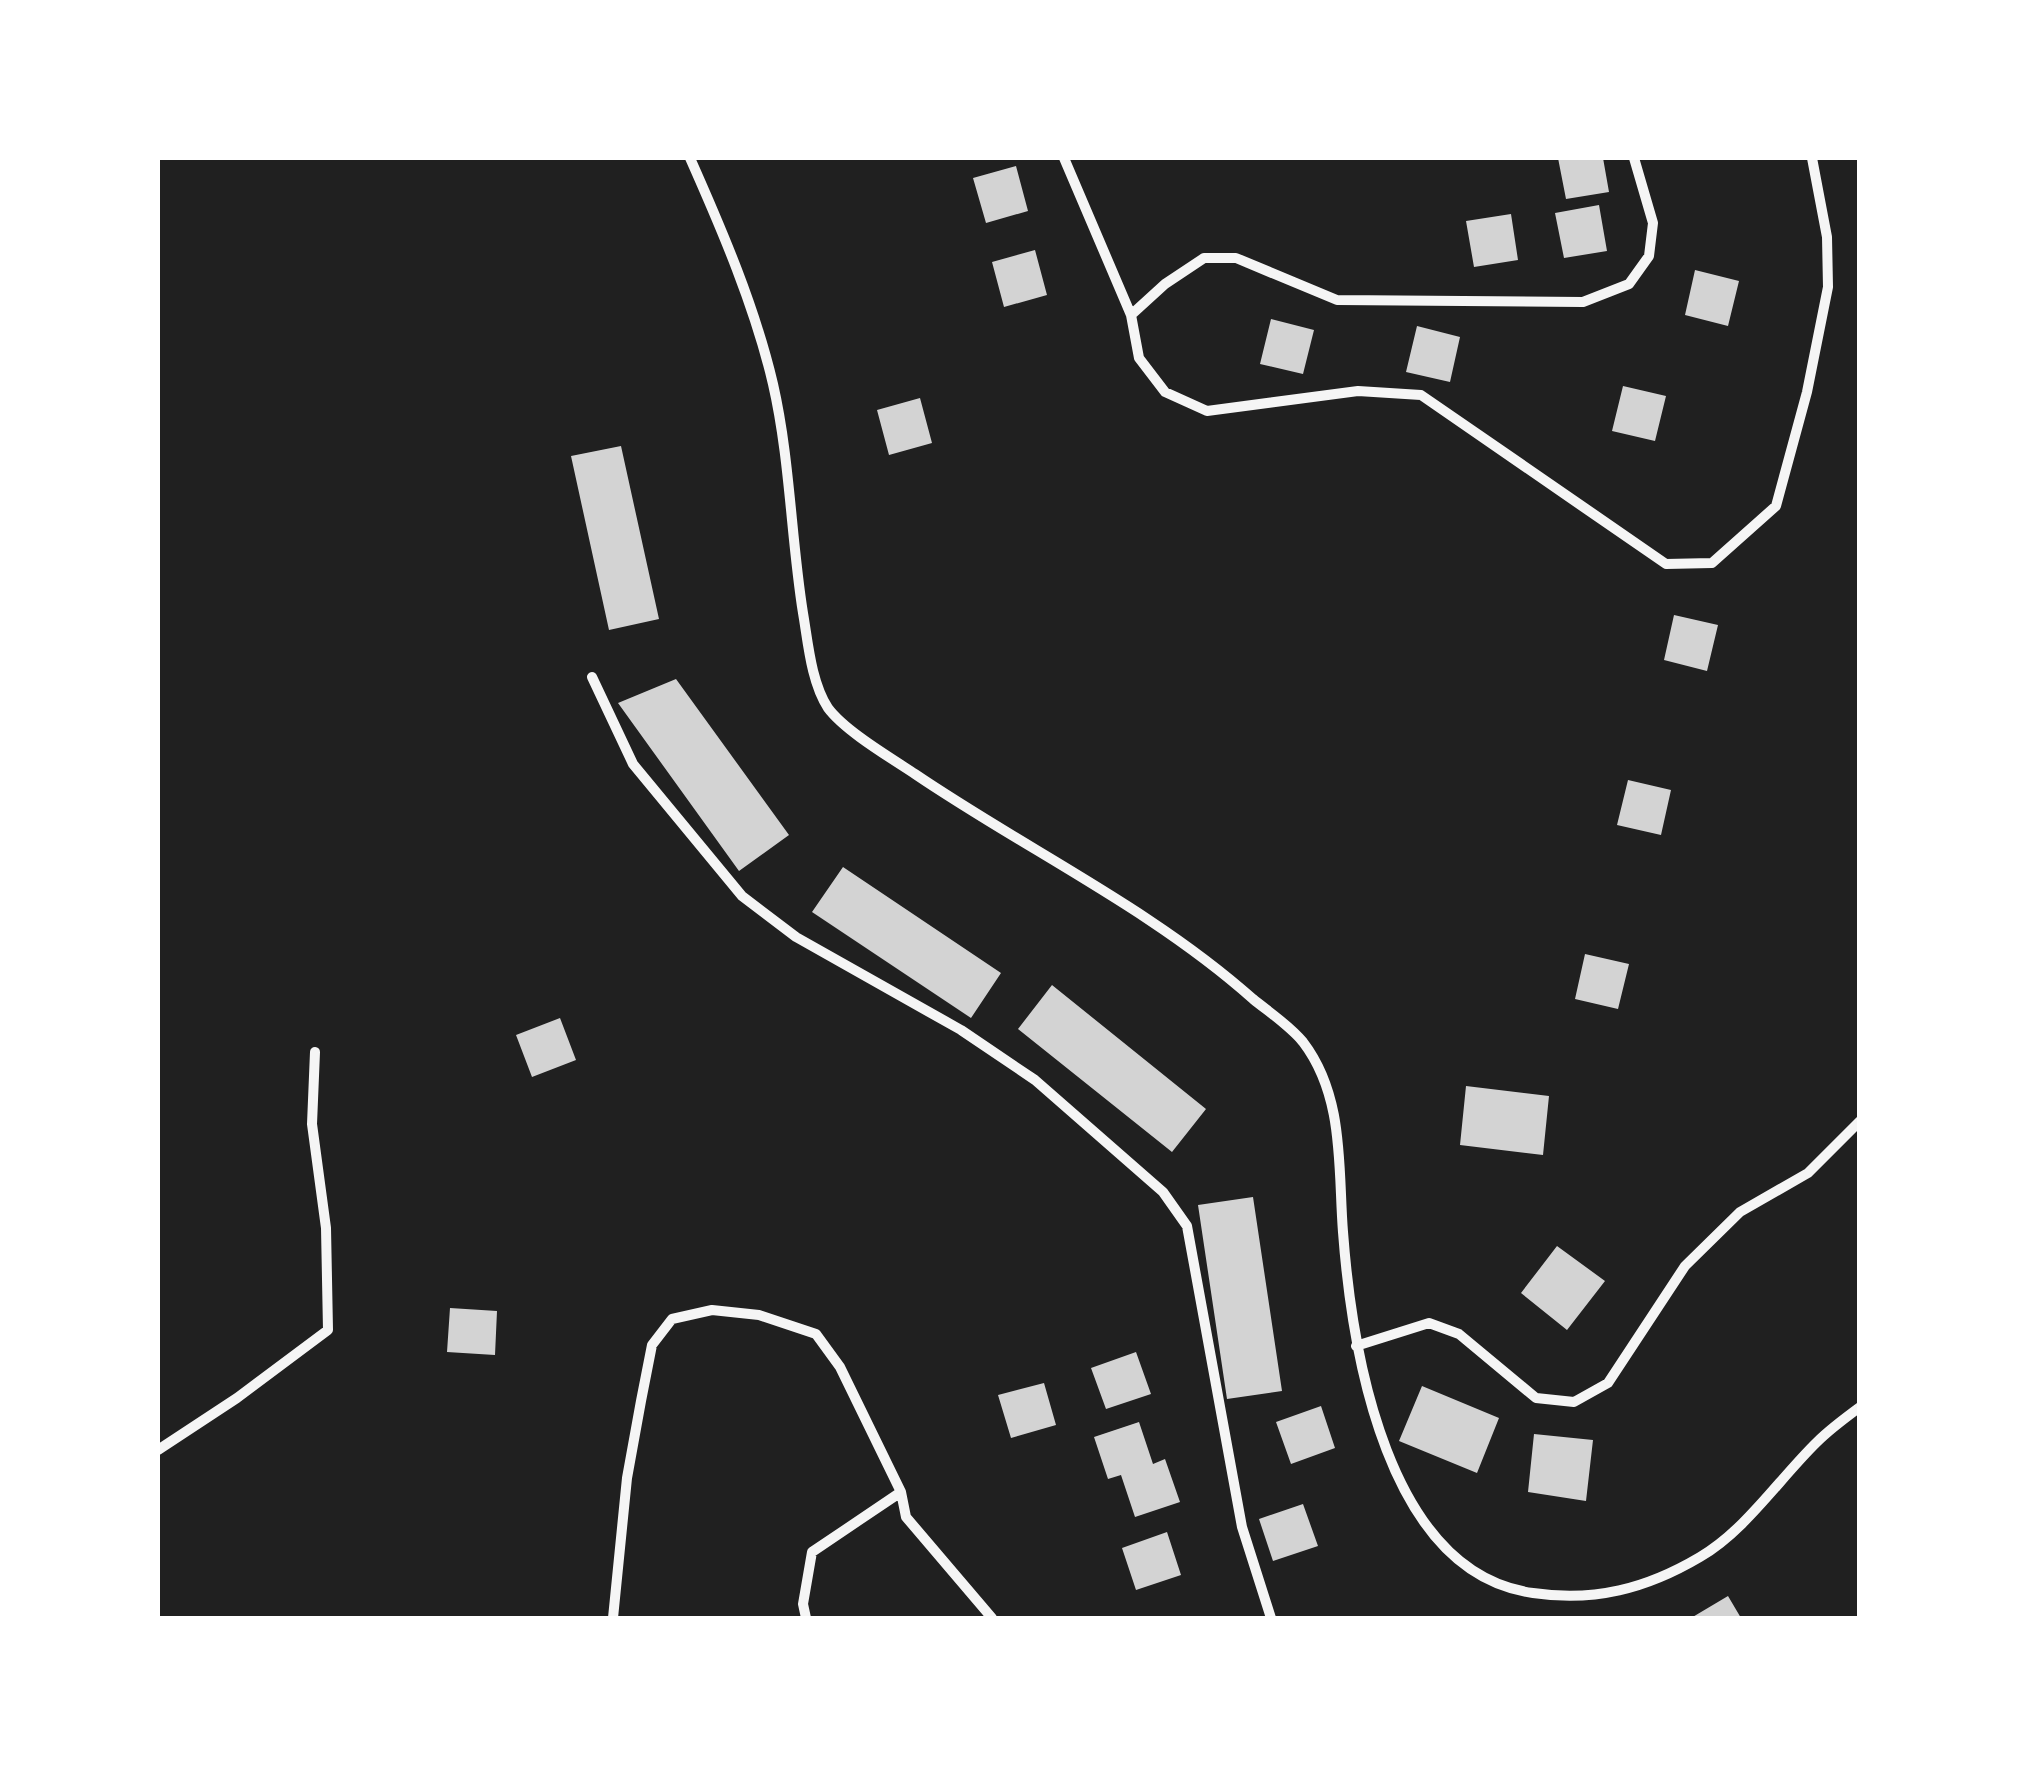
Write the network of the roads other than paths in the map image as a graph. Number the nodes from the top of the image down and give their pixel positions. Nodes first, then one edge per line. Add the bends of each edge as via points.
1 (690, 158) edge
2 (1064, 158) edge
3 (1634, 158) edge
4 (1812, 158) edge
5 (1132, 316) junction
6 (592, 677) dead end
7 (315, 1052) dead end
8 (1860, 1122) edge
9 (1356, 1346) junction
10 (1860, 1407) edge
11 (158, 1450) edge
12 (901, 1492) junction
13 (613, 1618) edge
14 (806, 1618) edge
15 (992, 1618) edge
16 (1271, 1618) edge

1 - 9 street via 724,233 773,385 810,660 828,708 968,810 1215,964 1303,1042 1323,1081 1342,1147
2 - 5 street
3 - 5 street via 1653,223 1649,256 1630,284 1583,302 1337,300 1236,258 1204,258
4 - 5 street via 1827,238 1828,287 1806,392 1776,506 1712,563 1666,564 1421,395 1358,391 1207,411 1164,392 1139,358
6 - 16 street via 633,764 742,896 796,937 1035,1080 1164,1192 1186,1226 1242,1528
7 - 11 street via 312,1124 326,1228 328,1330
8 - 9 street via 1808,1173 1740,1212 1685,1266 1608,1383 1574,1402 1536,1398 1459,1334 1430,1323
9 - 10 street via 1386,1447 1421,1520 1464,1568 1504,1589 1558,1597 1610,1595 1704,1555
12 - 13 street via 840,1368 816,1334 759,1315 712,1310 672,1319 652,1345 640,1401
12 - 14 street via 812,1552
12 - 15 street via 906,1517

